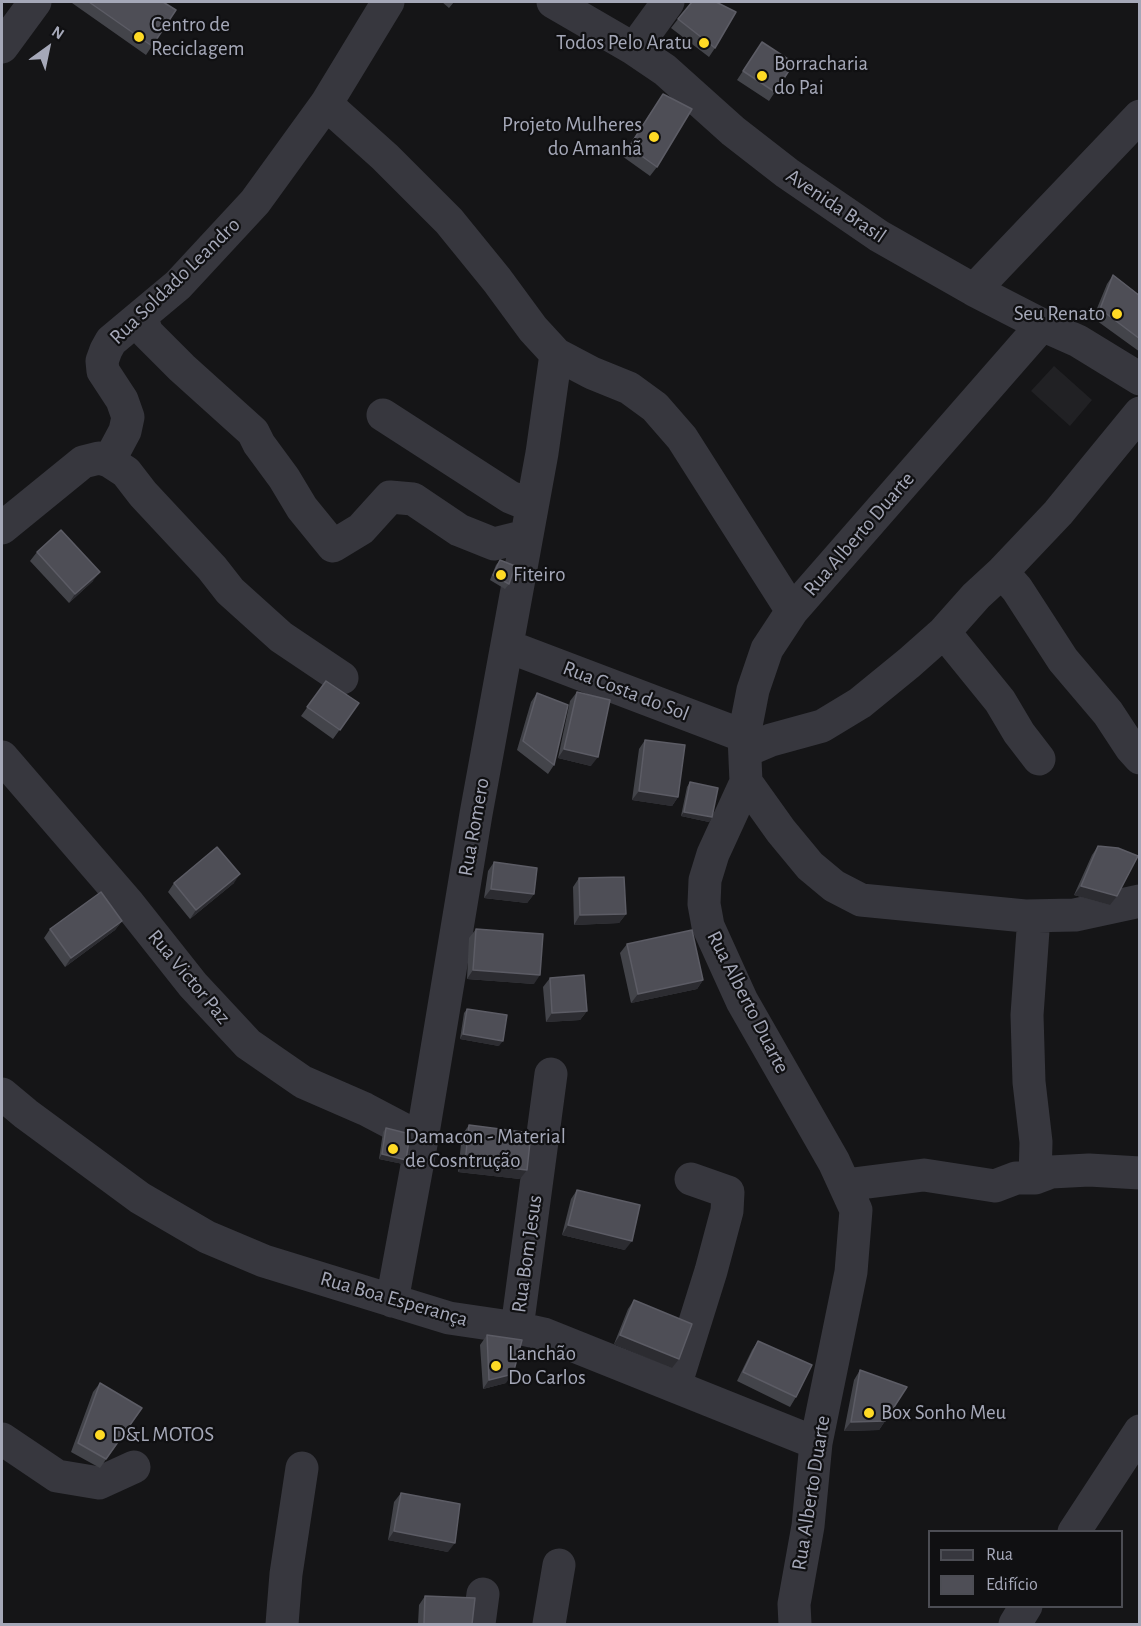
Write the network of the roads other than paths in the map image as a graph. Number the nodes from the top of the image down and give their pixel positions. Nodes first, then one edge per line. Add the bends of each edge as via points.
1 (35, 2) edge
2 (388, 2) edge
3 (553, 2) edge
4 (668, 2) edge
5 (2, 47) edge
6 (634, 49) junction
7 (326, 104) junction
8 (1140, 116) edge
9 (974, 290) junction
10 (141, 316) junction
11 (1042, 325) junction
12 (556, 354) junction
13 (1140, 379) edge
14 (1140, 413) edge
15 (383, 415) dead end
16 (109, 461) junction
17 (529, 521) junction
18 (2, 528) edge
19 (1002, 572) junction
20 (792, 611) junction
21 (944, 632) junction
22 (507, 646) junction
23 (342, 678) dead end
24 (745, 756) junction
25 (2, 757) edge
26 (1140, 758) edge
27 (1039, 759) dead end
28 (1140, 901) edge
29 (1034, 916) junction
30 (552, 1074) dead end
31 (2, 1094) edge
32 (422, 1139) junction
33 (1140, 1173) edge
34 (1035, 1178) junction
35 (691, 1179) dead end
36 (845, 1185) junction
37 (393, 1300) junction
38 (517, 1328) junction
39 (675, 1386) junction
40 (1140, 1431) edge
41 (2, 1439) edge
42 (816, 1443) junction
43 (134, 1467) dead end
44 (302, 1468) dead end
45 (1075, 1530) edge
46 (559, 1565) dead end
47 (1025, 1608) edge
48 (282, 1624) edge
49 (549, 1624) edge
50 (795, 1624) edge
51 (1015, 1624) edge

1 - 5 street
2 - 7 street, Rua Soldado Leandro
3 - 6 street, Avenida Brasil
4 - 6 street
6 - 9 street, Avenida Brasil via 665,70 787,173 879,236
7 - 10 street, Rua Soldado Leandro via 255,202 178,285
7 - 12 street via 449,220
8 - 9 street
9 - 11 street, Avenida Brasil
10 - 16 street, Rua Soldado Leandro via 111,341 102,361 103,371 128,417
10 - 17 street via 147,333 253,432 302,508 333,546 361,529 390,497 413,499 459,530 494,544
11 - 13 street, Avenida Brasil via 1078,341
11 - 20 street, Rua Alberto Duarte
12 - 17 street, Rua Romero
12 - 20 street via 629,388 655,407 682,438
14 - 19 street via 1058,513
15 - 17 street via 510,497
16 - 18 street via 99,458 83,462
16 - 23 street via 126,472 230,591 281,636
17 - 22 street, Rua Romero
19 - 21 street
19 - 26 street via 1063,660 1108,712
20 - 24 street, Rua Alberto Duarte via 767,649 753,690
21 - 24 street via 860,703 822,726 771,740
21 - 27 street via 1000,701
22 - 24 street, Rua Costa do Sol
22 - 32 street, Rua Romero
24 - 29 street via 781,831 810,866 834,886 861,900
24 - 36 street, Rua Alberto Duarte via 705,880 708,926 742,1001
25 - 32 street, Rua Victor Paz via 128,903 192,985 248,1044 303,1082
28 - 29 street via 1075,915
29 - 34 street via 1027,1015
30 - 38 street, Rua Bom Jesus
31 - 37 street, Rua Boa Esperança via 140,1198 207,1237 264,1261
32 - 37 street, Rua Romero
33 - 34 street via 1079,1170 1051,1172
34 - 36 street via 1016,1178 995,1186 924,1175
35 - 39 street via 729,1192 711,1271
36 - 42 street, Rua Alberto Duarte via 856,1209 851,1272
37 - 38 street, Rua Boa Esperança via 449,1318
38 - 39 street, Rua Boa Esperança via 544,1334
39 - 42 street, Rua Boa Esperança
40 - 45 street
41 - 43 street via 57,1476 99,1483
42 - 50 street, Rua Alberto Duarte via 808,1526 794,1604
44 - 48 street
46 - 49 street
47 - 51 street

